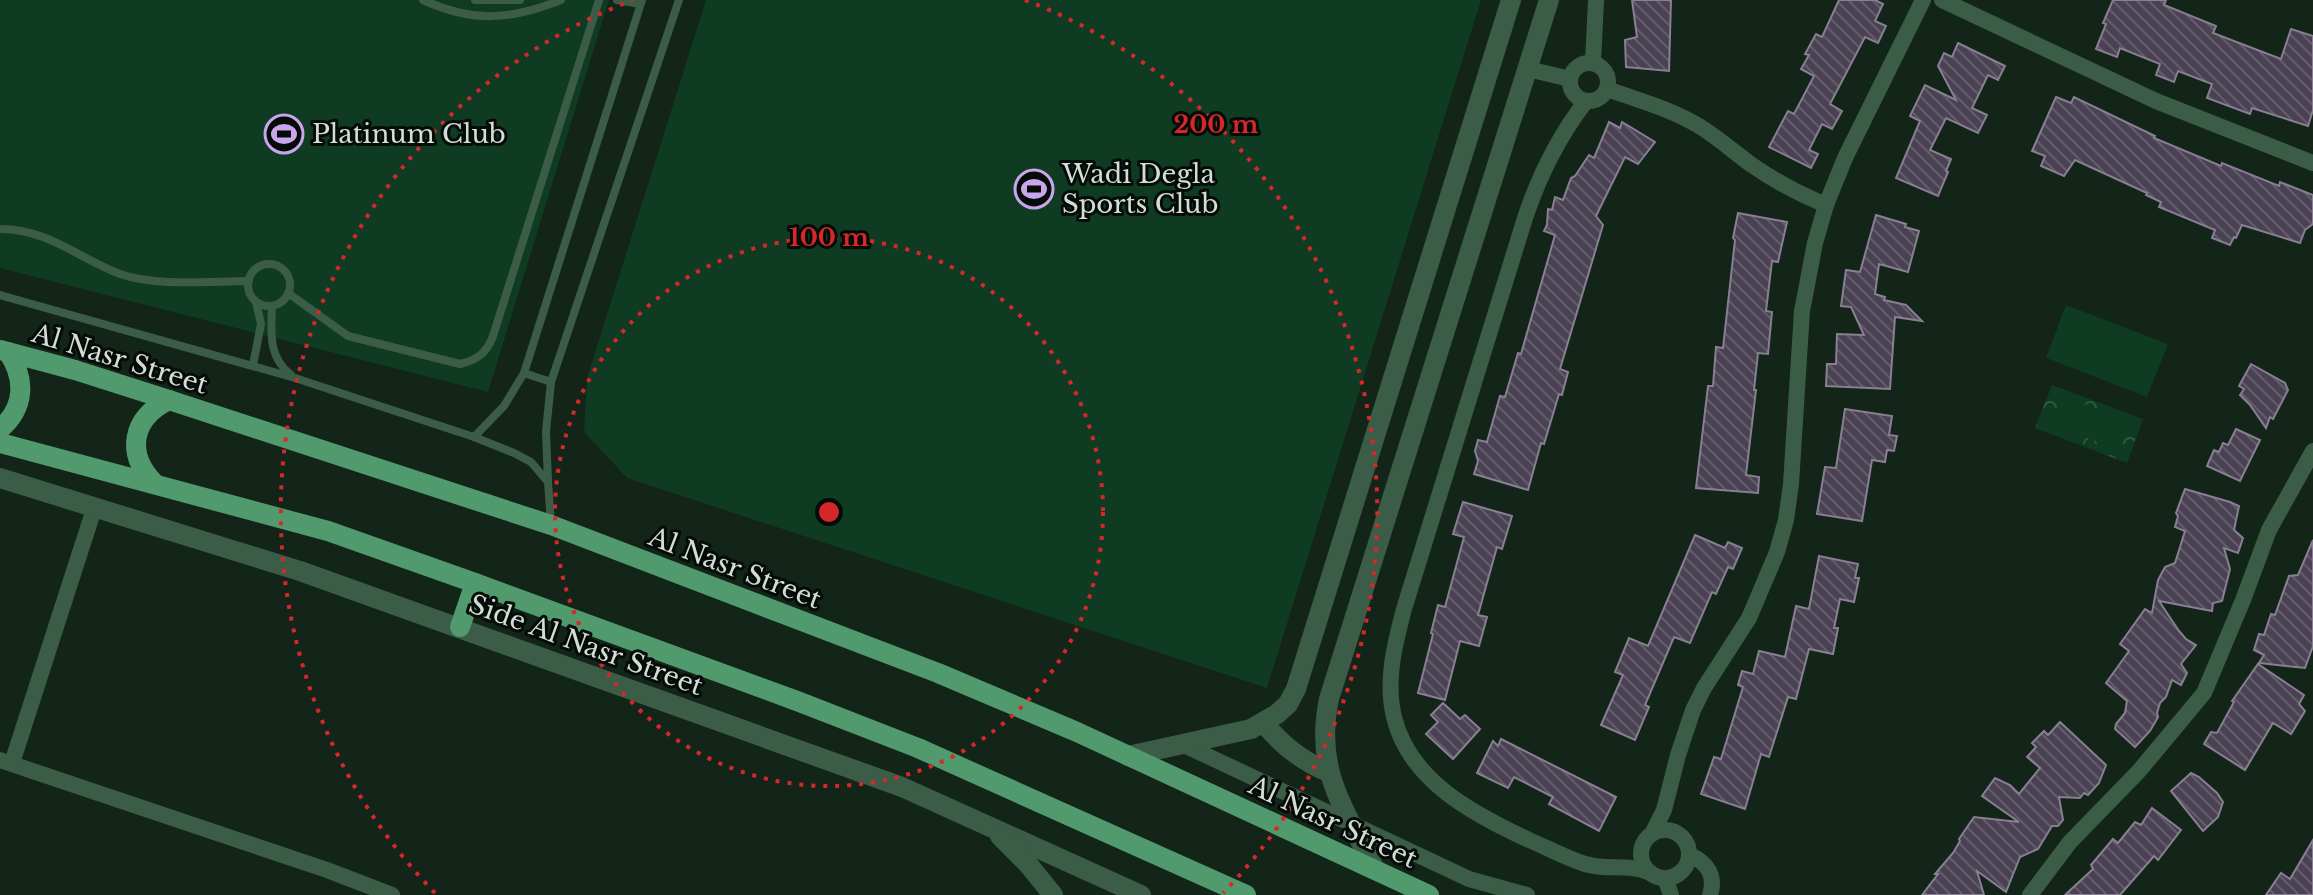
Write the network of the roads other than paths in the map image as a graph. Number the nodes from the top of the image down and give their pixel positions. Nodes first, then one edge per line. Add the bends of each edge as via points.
1 (423, 0) edge
2 (475, 0) edge
3 (520, 0) edge
4 (561, 0) edge
5 (599, 0) edge
6 (617, 0) edge
7 (679, 0) edge
8 (1511, 0) edge
9 (1549, 0) edge
10 (1596, 0) edge
11 (1923, 0) edge
12 (1942, 0) edge
13 (641, 2) edge
14 (1593, 62) junction
15 (1528, 69) junction
16 (1570, 79) junction
17 (1607, 89) junction
18 (1586, 101) junction
19 (2313, 163) edge
20 (1826, 205) junction
21 (0, 229) edge
22 (249, 281) junction
23 (288, 293) junction
24 (0, 295) edge
25 (256, 302) junction
26 (272, 306) junction
27 (4, 351) edge
28 (253, 365) junction
29 (524, 373) junction
30 (295, 378) junction
31 (551, 382) junction
32 (169, 400) junction
33 (0, 429) edge
34 (474, 437) junction
35 (0, 443) edge
36 (2313, 451) edge
37 (0, 478) edge
38 (548, 482) junction
39 (154, 483) junction
40 (95, 506) junction
41 (551, 525) junction
42 (475, 583) junction
43 (460, 627) junction
44 (1264, 723) junction
45 (1182, 744) junction
46 (1128, 756) junction
47 (6, 762) edge
48 (1328, 772) junction
49 (1667, 801) junction
50 (988, 825) junction
51 (1353, 825) junction
52 (1653, 832) junction
53 (1677, 832) junction
54 (1641, 852) junction
55 (1690, 855) junction
56 (1619, 867) junction
57 (1375, 869) junction
58 (327, 870) junction
59 (1658, 876) junction
60 (353, 895) edge
61 (392, 895) edge
62 (1053, 895) edge
63 (1141, 895) edge
64 (1246, 895) edge
65 (1429, 895) edge
66 (1527, 895) edge
67 (1671, 895) edge
68 (1710, 895) edge
69 (2030, 895) edge

1 - 4 lane via 496,17 525,14
2 - 3 lane
5 - 23 lane via 493,336 482,355 460,364 361,340 336,329
6 - 13 lane
7 - 31 lane
8 - 44 street via 1296,689 1288,704
9 - 15 street
10 - 14 street
11 - 20 street
12 - 19 street via 2156,101
13 - 29 lane
14 - 16 street via 1580,64
14 - 17 street via 1606,72
15 - 16 street
15 - 48 street via 1329,699 1324,735
16 - 18 street via 1575,96
17 - 18 street via 1599,99
17 - 20 street via 1700,126 1766,174
18 - 56 street via 1535,188 1525,218 1404,609 1394,646 1391,698 1400,737 1415,761 1463,805 1571,859
20 - 49 street via 1802,311 1783,531 1749,618 1693,710
21 - 22 lane via 48,238 141,279
22 - 23 lane via 259,267 276,265 288,276
22 - 25 lane
23 - 26 lane
24 - 28 lane
25 - 26 lane
25 - 28 lane via 261,324
26 - 30 lane via 275,355
27 - 32 main road, Al Nasr Street
27 - 33 main road via 16,364 21,394 17,409
28 - 30 lane
29 - 31 lane
29 - 34 lane via 504,406
30 - 34 lane
31 - 38 lane
32 - 39 main road via 145,417 138,430 137,459
32 - 41 main road, Al Nasr Street
34 - 38 lane via 531,462
35 - 39 main road
36 - 69 street via 2269,530 2204,693 2070,842
37 - 40 street, Side Al Nasr Street
38 - 41 lane
39 - 42 main road via 328,531
40 - 43 street, Side Al Nasr Street
40 - 47 street
41 - 46 main road, Al Nasr Street via 938,673
42 - 43 main road
42 - 64 main road via 918,748
43 - 50 street, Side Al Nasr Street via 902,787
44 - 45 street
44 - 48 street via 1300,758
45 - 46 street
45 - 51 street
46 - 57 main road, Al Nasr Street
47 - 58 street
48 - 51 street
49 - 52 street
49 - 53 street
50 - 62 street
50 - 63 street, Side Al Nasr Street
51 - 57 street
51 - 66 street via 1469,879
52 - 53 street
52 - 54 street
53 - 55 street
54 - 56 street
54 - 59 street
55 - 59 street via 1685,869 1672,877
55 - 68 street via 1709,869
56 - 59 street
57 - 65 main road, Al Nasr Street
58 - 60 street
58 - 61 street
59 - 67 street

